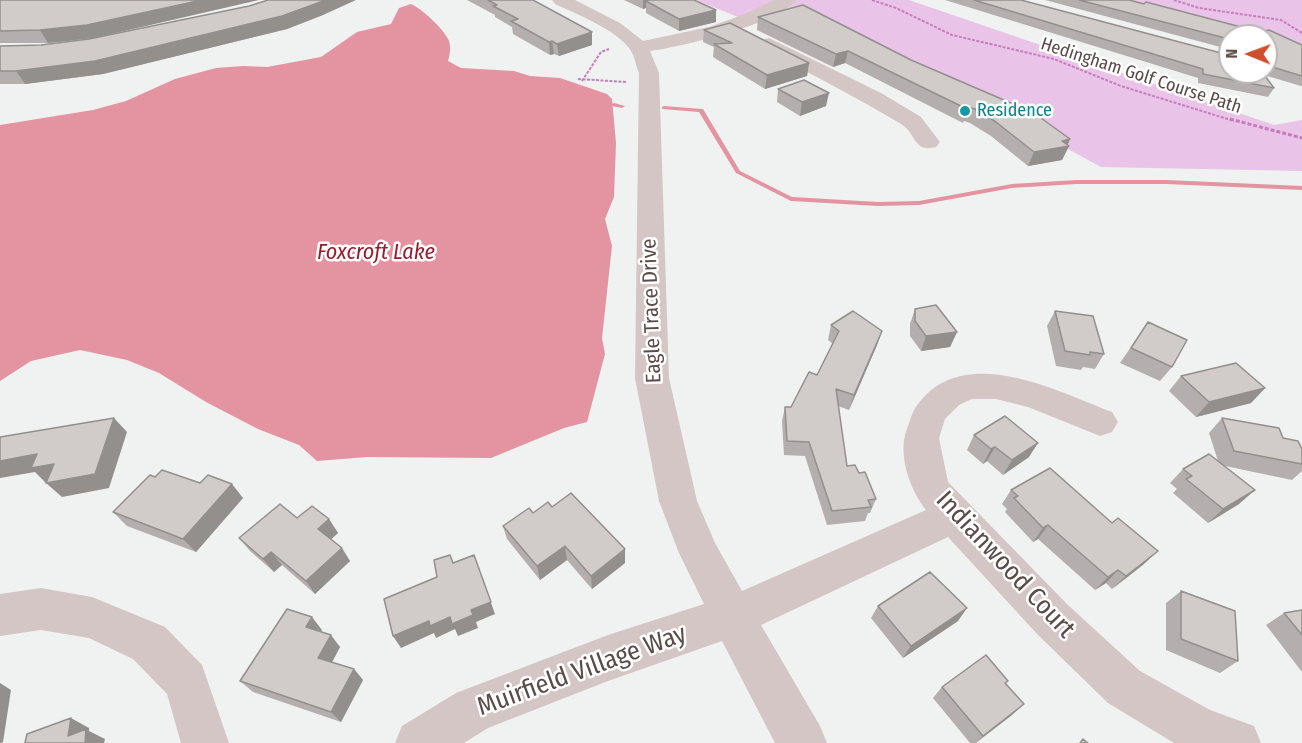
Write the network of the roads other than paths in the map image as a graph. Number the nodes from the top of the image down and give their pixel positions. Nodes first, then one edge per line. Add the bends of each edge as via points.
1 (561, 0) edge
2 (787, 0) edge
3 (732, 27) junction
4 (628, 47) junction
5 (928, 142) dead end
6 (1100, 422) dead end
7 (954, 516) junction
8 (741, 613) junction
9 (0, 615) edge
10 (205, 743) edge
11 (418, 743) edge
12 (803, 743) edge
13 (1237, 743) edge

1 - 4 street via 630,39
2 - 3 street
3 - 4 street
3 - 5 street via 873,98 913,122
4 - 8 street, Eagle Trace Drive via 648,73 652,378 678,501 699,553
6 - 7 street, Indianwood Court via 1036,396 996,386 968,386 947,396 930,413 921,438 932,490
7 - 8 street, Muirfield Village Way
7 - 13 street, Indianwood Court via 1053,620 1124,687 1200,731
8 - 11 street, Muirfield Village Way via 473,710
8 - 12 street, Eagle Trace Drive via 791,725
9 - 10 street via 41,609 92,618 149,643 186,681

